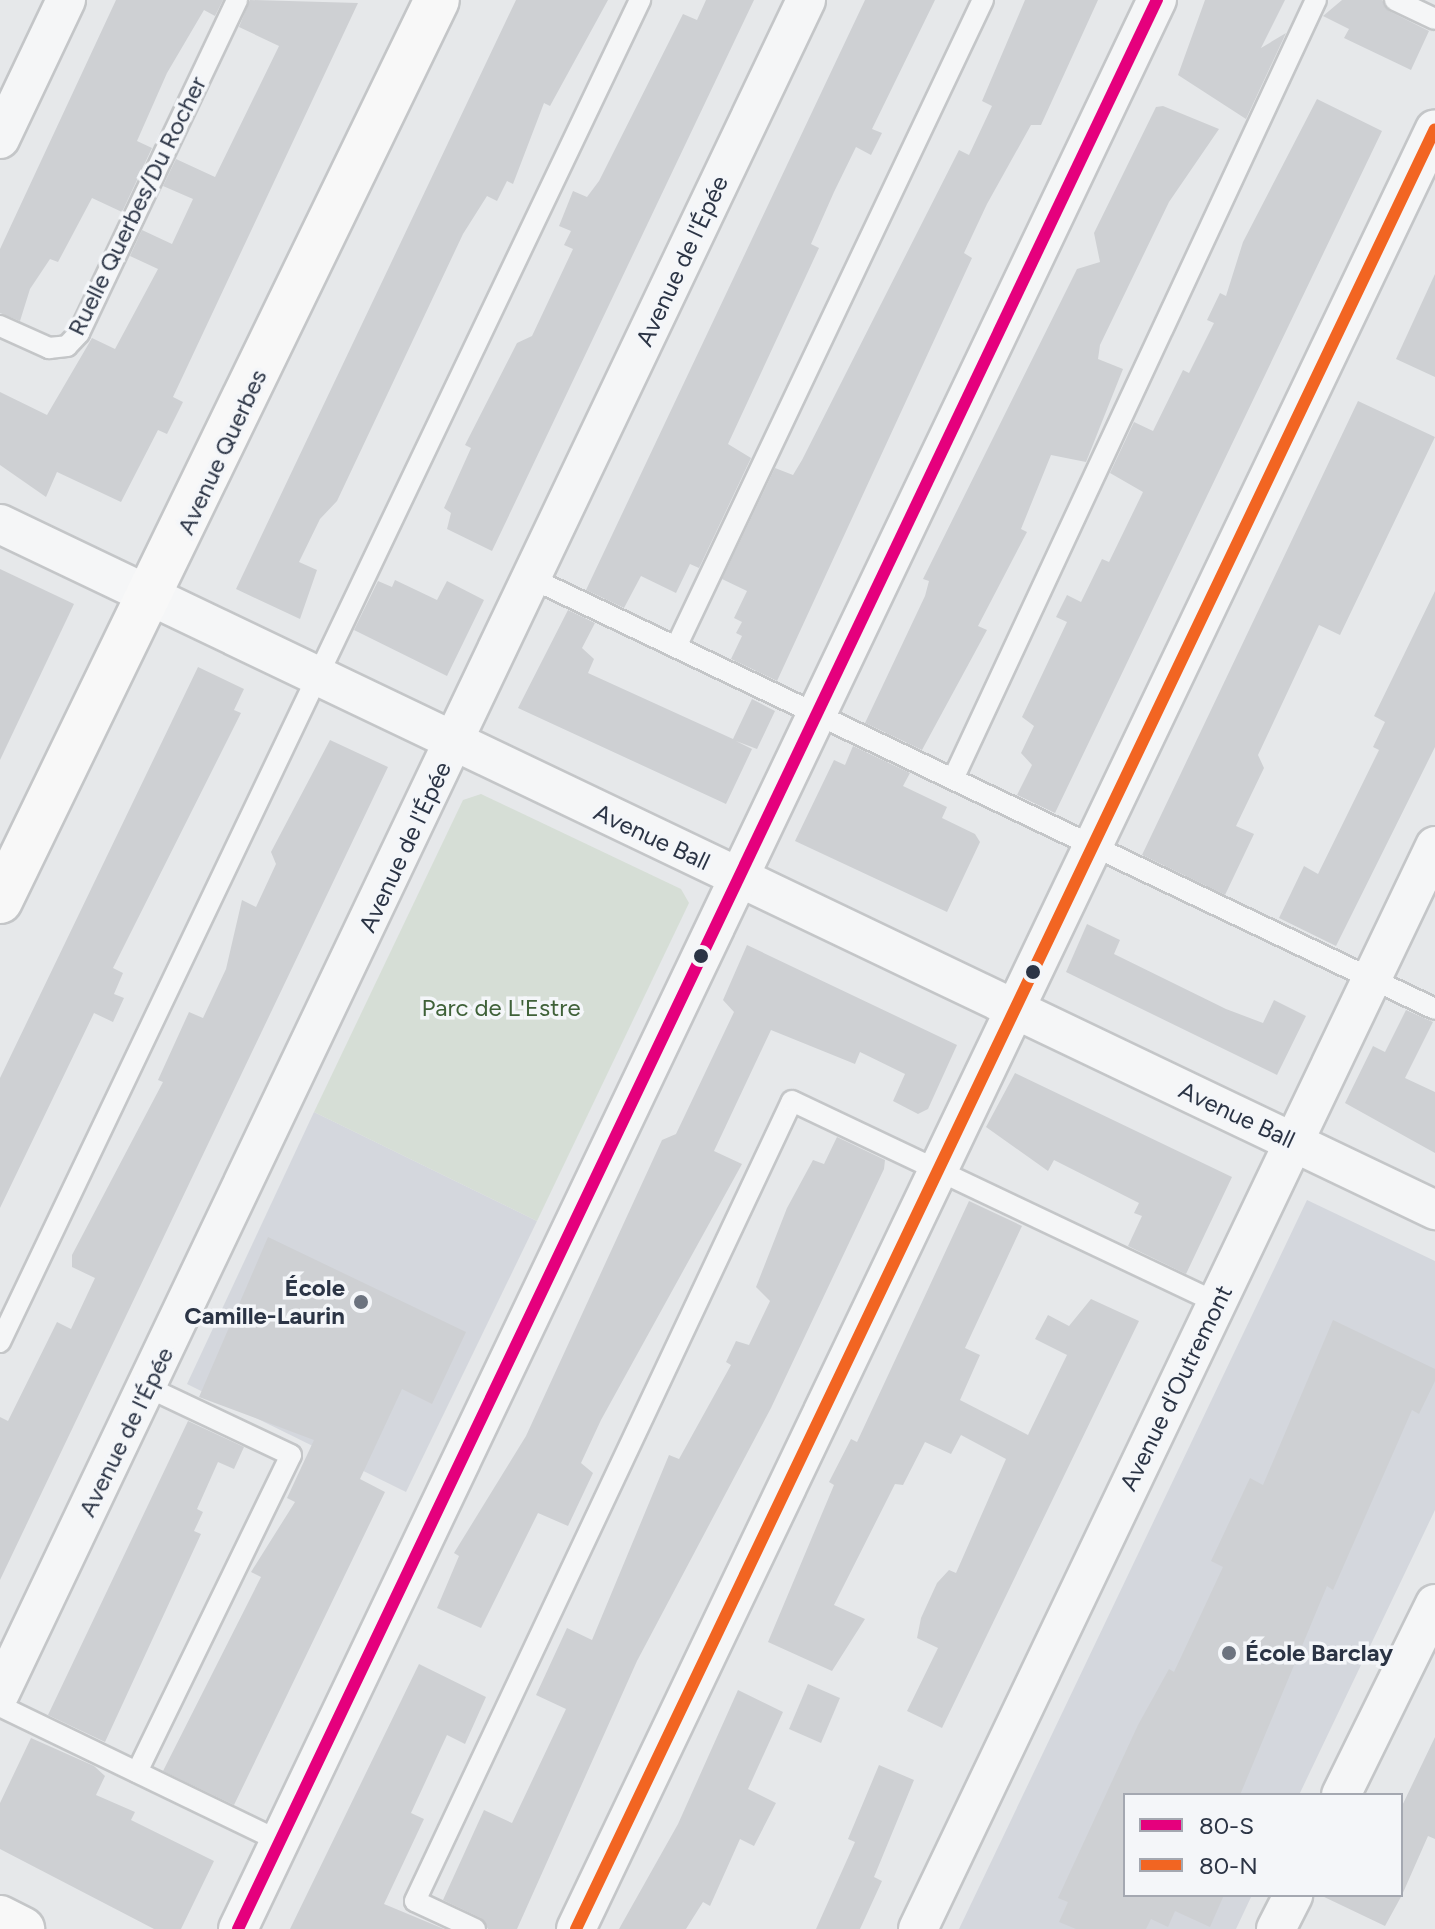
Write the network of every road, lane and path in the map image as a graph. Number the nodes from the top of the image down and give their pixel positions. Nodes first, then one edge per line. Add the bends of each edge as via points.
1 (66, 0) edge
2 (237, 0) edge
3 (437, 0) edge
4 (640, 0) edge
5 (806, 0) edge
6 (983, 0) edge
7 (1157, 0) edge
8 (1316, 0) edge
9 (1395, 0) edge
10 (1435, 19) edge
11 (1435, 129) edge
12 (0, 139) edge
13 (0, 326) edge
14 (0, 524) edge
15 (531, 578) junction
16 (152, 598) junction
17 (676, 647) junction
18 (317, 676) junction
19 (816, 714) junction
20 (454, 742) junction
21 (953, 779) junction
22 (1435, 846) edge
23 (1094, 847) junction
24 (739, 877) junction
25 (0, 901) edge
26 (1372, 979) junction
27 (1435, 1009) edge
28 (1015, 1010) junction
29 (1294, 1142) junction
30 (938, 1170) junction
31 (1435, 1210) edge
32 (1217, 1303) junction
33 (0, 1342) edge
34 (147, 1387) junction
35 (1435, 1604) edge
36 (0, 1693) edge
37 (0, 1706) edge
38 (137, 1772) junction
39 (1342, 1793) edge
40 (279, 1841) junction
41 (1292, 1897) edge
42 (0, 1918) edge
43 (22, 1929) edge
44 (238, 1929) edge
45 (475, 1929) edge
46 (576, 1929) edge
47 (918, 1929) edge
48 (1276, 1929) edge

1 - 12 street
2 - 13 lane, Ruelle Querbes/Du Rocher via 79,333 67,346 49,348
3 - 16 street, Avenue Querbes
4 - 18 lane
5 - 15 street, Avenue de l'Épée
6 - 17 lane
7 - 19 street
8 - 21 lane
9 - 10 lane
11 - 23 street
14 - 16 street, Avenue Ball
15 - 17 lane
15 - 20 street, Avenue de l'Épée
16 - 18 street, Avenue Ball
16 - 25 street, Avenue Querbes
17 - 19 lane
18 - 20 street, Avenue Ball
18 - 33 lane
19 - 21 lane
19 - 24 street
20 - 24 street, Avenue Ball
20 - 34 street, Avenue de l'Épée
21 - 23 lane
22 - 26 street, Avenue d'Outremont
23 - 26 lane
23 - 28 street
24 - 28 street, Avenue Ball
24 - 40 street
26 - 27 lane
26 - 29 street, Avenue d'Outremont
28 - 29 street, Avenue Ball
28 - 30 street
29 - 31 street, Avenue Ball
29 - 32 street, Avenue d'Outremont
30 - 32 lane
30 - 45 lane via 792,1101 415,1901
30 - 46 street
32 - 47 street, Avenue d'Outremont
34 - 36 street, Avenue de l'Épée
34 - 38 lane via 291,1455
35 - 39 street
37 - 38 lane
38 - 40 lane
40 - 44 street
41 - 48 street
42 - 43 street

